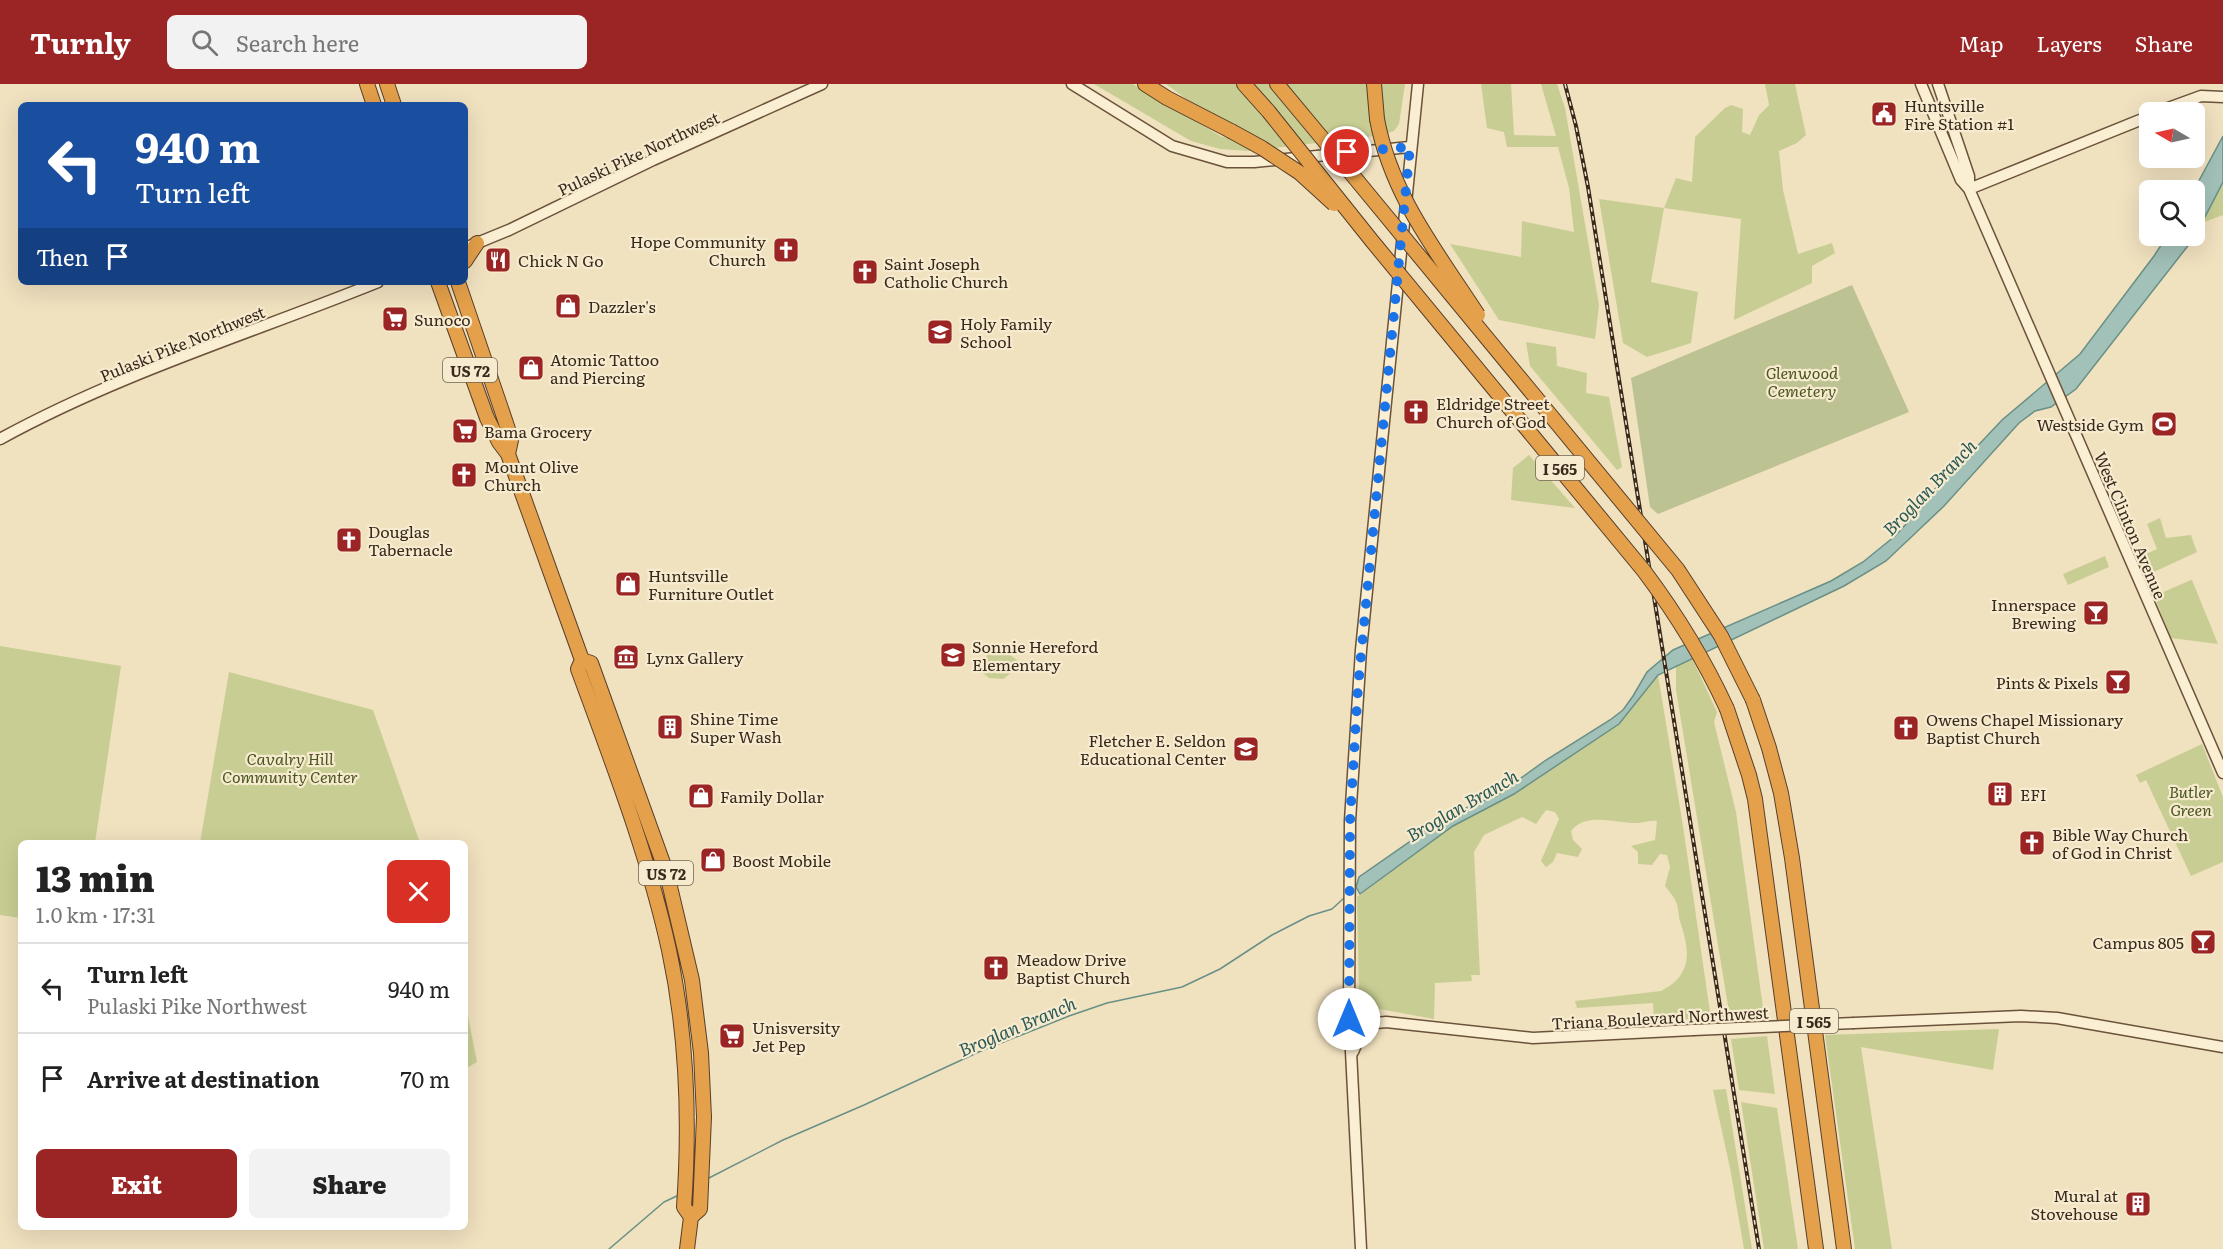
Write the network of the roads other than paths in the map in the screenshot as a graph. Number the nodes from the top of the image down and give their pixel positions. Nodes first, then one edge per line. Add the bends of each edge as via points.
1 (367, 84) edge
2 (387, 84) edge
3 (822, 84) edge
4 (1072, 84) edge
5 (1146, 84) edge
6 (1159, 84) edge
7 (1244, 84) edge
8 (1277, 84) edge
9 (1287, 84) edge
10 (1374, 84) edge
11 (1418, 84) edge
12 (1921, 84) edge
13 (1938, 84) edge
14 (2223, 97) edge
15 (374, 102) edge
16 (393, 102) edge
17 (2184, 102) edge
18 (1186, 106) junction
19 (2139, 120) edge
20 (1322, 138) junction
21 (1410, 147) junction
22 (1969, 189) junction
23 (1372, 241) junction
24 (469, 244) edge
25 (370, 285) edge
26 (460, 285) edge
27 (439, 287) edge
28 (1510, 365) junction
29 (0, 439) edge
30 (508, 454) junction
31 (582, 660) junction
32 (602, 737) junction
33 (2223, 773) edge
34 (633, 780) junction
35 (642, 853) junction
36 (674, 904) junction
37 (1349, 1015) junction
38 (1381, 1023) junction
39 (2223, 1047) edge
40 (1352, 1055) junction
41 (691, 1216) junction
42 (687, 1249) edge
43 (1361, 1249) edge
44 (1816, 1249) edge
45 (1844, 1249) edge

1 - 15 highway
2 - 16 highway
3 - 24 main road, Pulaski Pike Northwest via 509,230
4 - 21 main road via 1172,146 1227,162
5 - 18 highway
6 - 18 highway
7 - 23 highway, I 565, bridge
8 - 20 highway, I 565
9 - 20 highway
10 - 28 highway, bridge via 1377,119 1394,180 1415,220
11 - 21 main road
12 - 22 main road, West Clinton Avenue via 1961,180
13 - 22 main road, West Clinton Avenue
14 - 17 main road via 2201,96
18 - 23 highway, bridge via 1300,173
19 - 22 main road
20 - 28 highway, I 565, bridge
21 - 37 main road via 1353,757
22 - 33 main road, West Clinton Avenue
23 - 44 highway, I 565, bridge via 1644,571 1683,624 1727,709 1755,799
25 - 29 main road, Pulaski Pike Northwest via 119,382
26 - 30 highway, US 72 via 507,426
27 - 30 highway, US 72 via 487,418
28 - 45 highway, I 565, bridge via 1678,570 1721,636 1753,700 1769,748 1788,836
30 - 31 highway, US 72
31 - 32 highway, US 72 via 578,669
31 - 34 highway, US 72 via 591,663
32 - 34 highway via 609,739 627,781
32 - 35 highway, US 72
34 - 36 highway, US 72
35 - 36 highway via 650,854 667,899
35 - 41 highway, US 72 via 669,950 679,1010 687,1168 684,1208
36 - 41 highway, US 72 via 692,980 701,1053 703,1166 700,1209
37 - 38 main road, Triana Boulevard Northwest via 1377,1017
37 - 40 main road
38 - 39 main road, Triana Boulevard Northwest, bridge via 1533,1038 2021,1016 2057,1018
38 - 40 main road via 1362,1031
40 - 43 main road
41 - 42 highway, US 72

